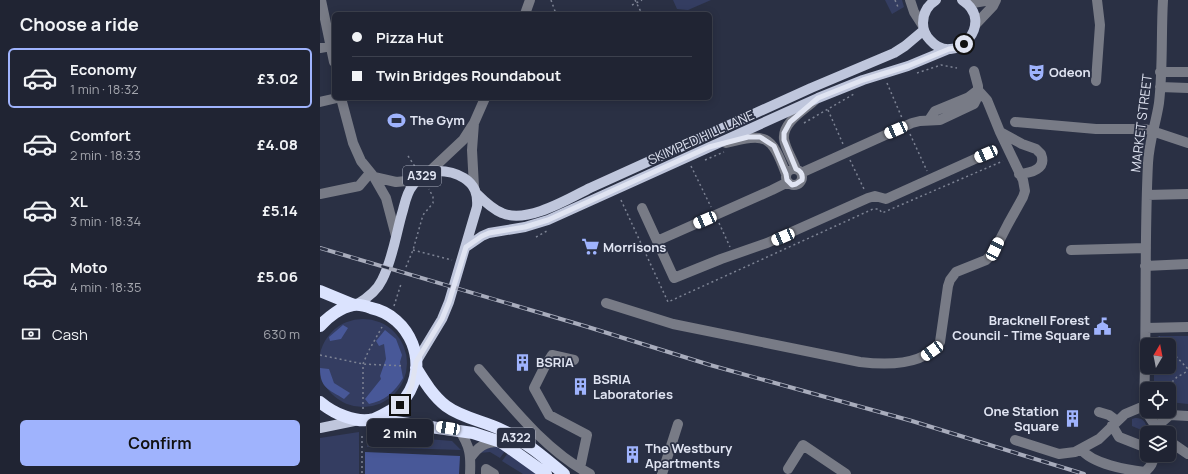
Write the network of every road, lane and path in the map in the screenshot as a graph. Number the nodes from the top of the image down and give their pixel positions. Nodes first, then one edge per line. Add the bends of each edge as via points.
1 (321, 0) edge
2 (551, 0) edge
3 (635, 0) edge
4 (642, 0) edge
5 (895, 0) edge
6 (910, 0) edge
7 (933, 0) edge
8 (991, 0) edge
9 (996, 0) edge
10 (1097, 0) edge
11 (1162, 0) edge
12 (965, 2) edge
13 (637, 3) junction
14 (632, 5) dead end
15 (898, 7) dead end
16 (555, 12) edge
17 (641, 12) edge
18 (975, 25) junction
19 (923, 28) junction
20 (320, 48) edge
21 (949, 49) junction
22 (332, 50) edge
23 (332, 54) edge
24 (957, 68) dead end
25 (974, 71) dead end
26 (1160, 72) junction
27 (1188, 72) edge
28 (912, 75) dead end
29 (893, 81) dead end
30 (1096, 81) dead end
31 (1160, 87) junction
32 (1188, 88) edge
33 (978, 90) junction
34 (860, 91) dead end
35 (818, 98) junction
36 (332, 99) edge
37 (342, 100) edge
38 (484, 100) edge
39 (320, 102) edge
40 (1015, 122) dead end
41 (474, 123) junction
42 (798, 125) dead end
43 (906, 126) junction
44 (1000, 132) junction
45 (1188, 143) edge
46 (709, 147) junction
47 (986, 154) dead end
48 (408, 156) dead end
49 (1003, 161) dead end
50 (691, 166) dead end
51 (416, 168) dead end
52 (799, 171) junction
53 (429, 172) junction
54 (694, 172) dead end
55 (1020, 174) junction
56 (372, 175) junction
57 (787, 178) junction
58 (930, 179) junction
59 (417, 180) junction
60 (429, 189) dead end
61 (475, 190) junction
62 (936, 190) junction
63 (320, 194) edge
64 (1188, 194) edge
65 (1147, 195) junction
66 (642, 208) dead end
67 (396, 236) junction
68 (657, 241) junction
69 (466, 247) junction
70 (1146, 248) junction
71 (413, 250) junction
72 (1071, 250) dead end
73 (452, 261) dead end
74 (1188, 264) edge
75 (1145, 266) junction
76 (406, 267) dead end
77 (740, 269) dead end
78 (401, 284) dead end
79 (320, 291) edge
80 (606, 303) dead end
81 (355, 305) junction
82 (394, 308) dead end
83 (320, 326) edge
84 (382, 327) dead end
85 (1188, 327) edge
86 (1146, 328) junction
87 (1158, 334) dead end
88 (1160, 338) edge
89 (320, 355) edge
90 (1176, 357) edge
91 (574, 360) dead end
92 (363, 364) junction
93 (416, 365) junction
94 (404, 366) dead end
95 (479, 369) dead end
96 (1188, 370) edge
97 (1145, 382) edge
98 (1172, 382) edge
99 (320, 402) edge
100 (1140, 408) edge
101 (1099, 412) dead end
102 (366, 416) junction
103 (1188, 416) edge
104 (1114, 423) junction
105 (678, 424) dead end
106 (1162, 426) edge
107 (320, 428) edge
108 (459, 430) junction
109 (362, 436) dead end
110 (1015, 440) dead end
111 (501, 442) junction
112 (1140, 445) edge
113 (1176, 446) edge
114 (1081, 449) junction
115 (1188, 454) edge
116 (471, 457) junction
117 (1152, 462) edge
118 (580, 468) junction
119 (788, 469) dead end
120 (362, 474) edge
121 (470, 474) edge
122 (486, 474) edge
123 (494, 474) edge
124 (546, 474) edge
125 (564, 474) edge
126 (590, 474) edge
127 (662, 474) edge
128 (845, 474) edge

1 - 22 street
2 - 16 path
3 - 13 path
4 - 13 path
5 - 15 path
6 - 19 street
7 - 19 main road via 925,11
8 - 12 street
9 - 18 street
10 - 30 street via 1100,28
11 - 26 street, MARKET STREET
12 - 18 main road via 974,15
13 - 14 path
13 - 17 path
18 - 21 main road, SKIMPED HILL LANE via 968,41 959,47
19 - 21 main road via 932,43 940,48
19 - 61 main road, SKIMPED HILL LANE / A329 via 906,46 894,53 530,214 511,216 501,213 484,201
20 - 23 street
21 - 35 main road, SKIMPED HILL LANE
24 - 28 path via 941,65
25 - 33 street
26 - 27 street
26 - 31 street, MARKET STREET
29 - 43 path via 887,83
31 - 32 street
31 - 65 street, MARKET STREET via 1148,157
33 - 43 street via 969,97 935,111 928,120
33 - 44 street via 986,100
34 - 42 path
35 - 46 main road, SKIMPED HILL LANE
35 - 52 street via 790,122 784,133 784,140
36 - 39 street
37 - 56 street via 353,143 361,161
38 - 41 street
40 - 45 street via 1096,129 1146,129
41 - 53 street via 462,140
41 - 61 street via 472,150
43 - 52 street
43 - 58 path
44 - 55 street
44 - 55 street via 1036,149 1041,154 1039,168 1030,173
46 - 57 street via 748,137 760,137 774,146
46 - 69 main road, SKIMPED HILL LANE via 548,220 489,233
47 - 58 street
48 - 51 path
49 - 62 path
50 - 54 path
52 - 57 street via 789,170
52 - 57 street via 802,177 799,183 792,185
53 - 59 main road, A329
53 - 61 main road, A329 via 454,173 469,181
55 - 80 street via 1025,191 995,249 986,260 960,270 953,276 948,286 940,342 926,356 918,359 886,365 838,359 674,324
56 - 59 street via 396,182
56 - 63 street via 359,186
56 - 67 street via 389,206
57 - 68 street via 772,190
58 - 62 path
58 - 68 street via 886,199 875,196 868,198 767,243 674,278
59 - 67 main road, A329 via 407,196
60 - 71 path via 433,203 423,215
61 - 69 main road via 477,207
62 - 77 path via 882,213 874,209
64 - 65 street
65 - 70 street, MARKET STREET
66 - 68 street
67 - 81 main road, A329 via 382,281 370,295
69 - 93 main road via 442,319
70 - 72 street
70 - 75 street, MARKET STREET
71 - 73 path
71 - 76 path
74 - 75 street
75 - 86 street, MARKET STREET
78 - 82 path
79 - 81 highway
81 - 83 highway via 339,311
81 - 93 highway via 383,311 400,323 410,337
84 - 92 path
85 - 86 street
86 - 97 street, MARKET STREET
87 - 88 path
89 - 92 path
90 - 96 path
91 - 118 street via 552,355 534,388 549,415 587,435
92 - 94 path
92 - 102 path
93 - 102 highway via 412,385 400,405
93 - 125 highway, A322 via 428,388 446,406 512,435
95 - 118 street via 526,422 557,452
96 - 98 path
99 - 102 highway via 337,413
100 - 104 street
101 - 104 street via 1109,415
102 - 107 main road
102 - 108 highway, A322
103 - 106 street via 1170,415
104 - 112 street via 1118,437
104 - 114 street via 1099,439
105 - 127 street
108 - 111 highway, A322
108 - 116 street
109 - 120 path
110 - 114 street via 1059,454
111 - 116 street via 488,442
111 - 124 highway, A322
113 - 115 street
114 - 117 street via 1094,460 1126,469 1145,472
116 - 121 street
118 - 126 street
119 - 128 street via 803,445
122 - 123 street via 486,469

